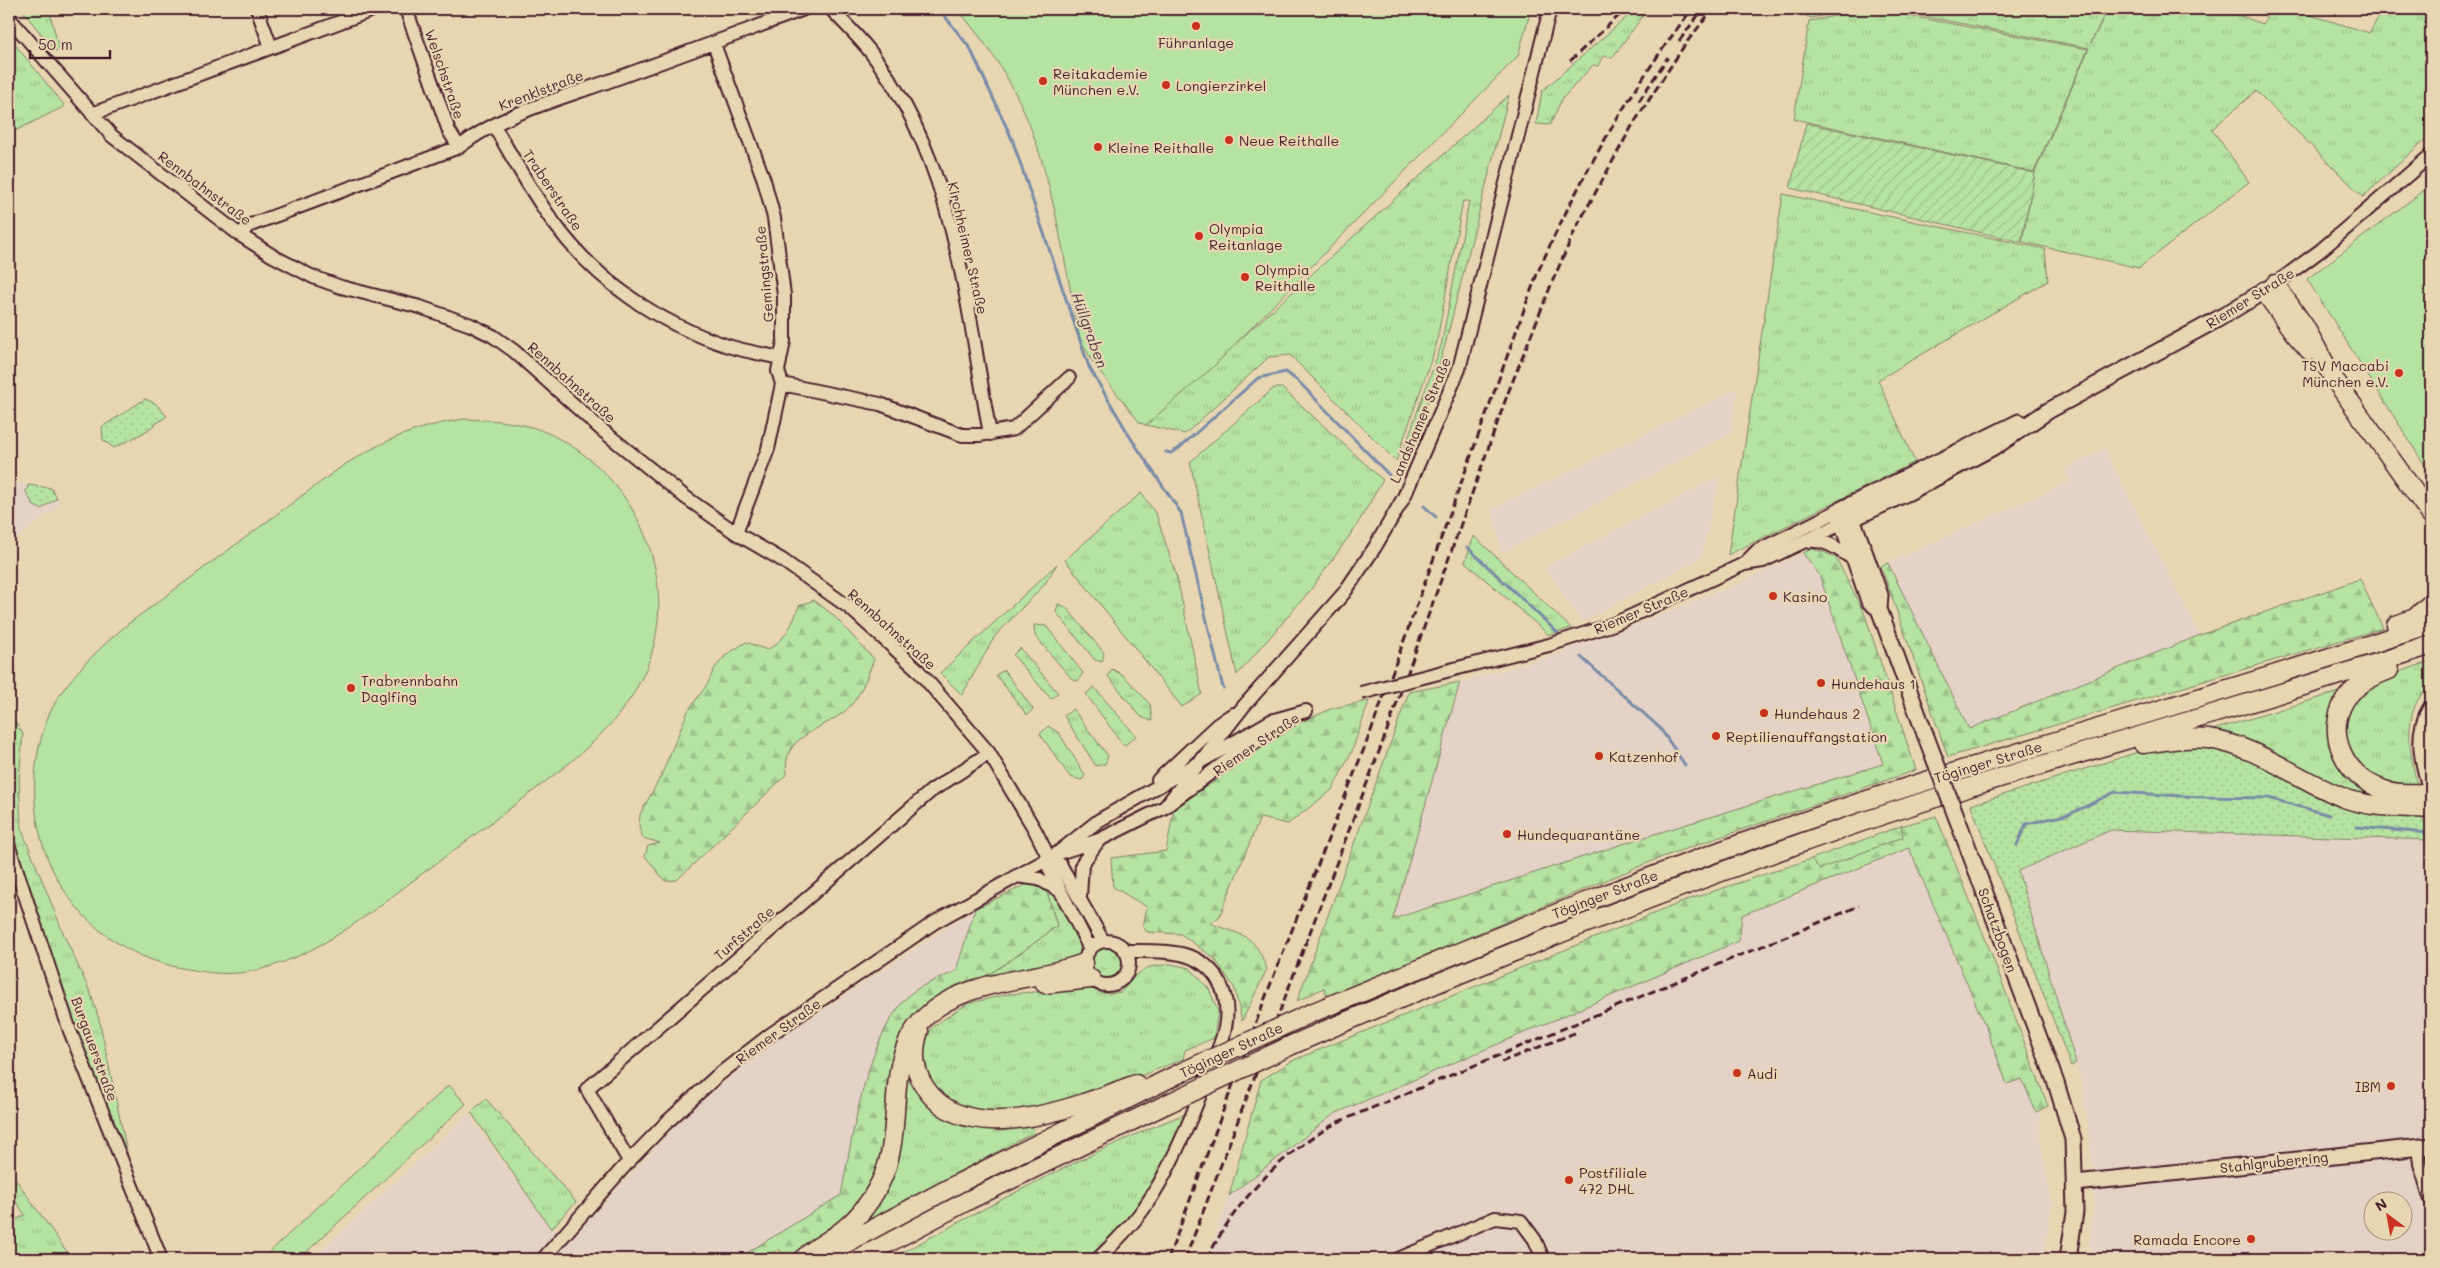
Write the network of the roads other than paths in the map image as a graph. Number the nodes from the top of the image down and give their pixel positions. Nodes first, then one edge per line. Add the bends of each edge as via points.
1 (257, 9) edge
2 (374, 9) edge
3 (406, 9) edge
4 (804, 9) edge
5 (831, 9) edge
6 (1550, 9) edge
7 (9, 18) edge
8 (714, 44) junction
9 (271, 47) junction
10 (92, 114) junction
11 (494, 126) junction
12 (459, 147) junction
13 (2431, 155) edge
14 (240, 235) junction
15 (2270, 288) junction
16 (780, 358) junction
17 (1069, 378) dead end
18 (782, 384) junction
19 (990, 434) junction
20 (1845, 515) junction
21 (2430, 515) edge
22 (736, 533) junction
23 (1806, 541) junction
24 (1853, 559) junction
25 (1744, 564) junction
26 (2431, 603) edge
27 (1879, 609) junction
28 (2431, 624) edge
29 (2431, 645) edge
30 (2340, 655) junction
31 (2431, 655) edge
32 (1361, 693) dead end
33 (1243, 707) junction
34 (2431, 708) edge
35 (988, 753) junction
36 (2068, 758) junction
37 (1197, 765) junction
38 (2431, 791) edge
39 (1144, 794) junction
40 (1165, 807) junction
41 (2431, 809) edge
42 (1099, 840) junction
43 (9, 847) edge
44 (1052, 857) junction
45 (1016, 876) junction
46 (1059, 890) junction
47 (1080, 898) junction
48 (1103, 941) junction
49 (1125, 951) junction
50 (1160, 951) junction
51 (1088, 964) junction
52 (1129, 966) junction
53 (924, 1019) junction
54 (1180, 1073) junction
55 (2425, 1146) edge
56 (629, 1161) junction
57 (2075, 1183) junction
58 (2431, 1200) edge
59 (872, 1254) edge
60 (160, 1259) edge
61 (543, 1259) edge
62 (802, 1259) edge
63 (816, 1259) edge
64 (858, 1259) edge
65 (1098, 1259) edge
66 (1398, 1259) edge
67 (1543, 1259) edge
68 (2068, 1259) edge

1 - 9 street
2 - 9 street
3 - 12 street, Welschstraße via 449,131
4 - 8 street, Krenklstraße
5 - 19 street, Kirchheimer Straße via 872,54 902,101 942,190
6 - 33 street, Landshamer Straße via 1459,369 1420,463 1375,547 1344,593
7 - 10 street, Rennbahnstraße
8 - 11 street, Krenklstraße via 513,115
8 - 16 street, Gemingstraße via 764,180 774,218 784,295 784,341
9 - 10 street
10 - 14 street, Rennbahnstraße via 127,148
11 - 12 street, Krenklstraße
11 - 16 street, Traberstraße via 554,223 596,271 622,293 693,332 729,346
12 - 14 street, Krenklstraße via 248,226
13 - 15 street, Riemer Straße via 2321,250
14 - 22 street, Rennbahnstraße via 313,277 471,324 493,336 656,474
15 - 20 main road, Riemer Straße via 2048,411 1999,444 1909,492
15 - 21 highway via 2305,326 2332,376
16 - 18 street, Gemingstraße via 778,371
17 - 19 street via 1014,429
18 - 19 street via 880,404 962,435
18 - 22 street, Gemingstraße via 768,449
20 - 23 street, Riemer Straße
20 - 24 main road, Schatzbogen
20 - 25 street, Riemer Straße via 1757,551
20 - 27 main road, Schatzbogen via 1880,595
22 - 35 street, Rennbahnstraße via 782,560 850,608 917,669
23 - 24 street via 1830,544
23 - 25 street, Riemer Straße via 1763,561
24 - 27 main road, Schatzbogen via 1869,600
25 - 32 street, Riemer Straße, bridge via 1614,624 1549,645
26 - 30 highway via 2415,618 2360,639
27 - 57 main road, Schatzbogen, bridge via 2065,1109 2073,1139
28 - 30 highway, Töginger Straße
29 - 36 highway, Töginger Straße
30 - 54 highway, Töginger Straße, bridge via 1853,804 1659,873 1309,1014
31 - 38 highway via 2361,683 2346,700 2337,732 2339,749 2363,780 2383,790 2410,794
33 - 37 street, Landshamer Straße
33 - 39 street, Landshamer Straße via 1217,725
34 - 38 main road via 2424,723 2421,752
35 - 44 street, Rennbahnstraße
35 - 56 street, Turfstraße via 931,791 587,1089
36 - 41 highway via 2086,761 2136,745 2207,739 2243,748 2346,799 2383,806
36 - 59 highway, Töginger Straße, bridge via 1791,846 1545,938 1294,1044 978,1196
37 - 39 street, Riemer Straße
37 - 40 street, Landshamer Straße
37 - 40 street, Riemer Straße via 1271,720 1306,711 1265,734
39 - 44 street, Riemer Straße via 1098,821
40 - 42 street, Riemer Straße
42 - 44 street, Riemer Straße
42 - 47 street via 1082,864
43 - 60 street, Burgauerstraße via 70,1031
44 - 45 street, Riemer Straße
44 - 46 street, Rennbahnstraße via 1049,868
44 - 47 street, Rennbahnstraße via 1060,864
45 - 46 street via 1039,879
45 - 56 street, Riemer Straße via 936,922 770,1034 704,1088
46 - 51 street, Rennbahnstraße
47 - 48 street, Rennbahnstraße
48 - 49 street via 1115,943
48 - 51 street
49 - 50 street
49 - 52 street
50 - 52 street
50 - 65 street via 1186,955 1204,964 1218,979 1225,996 1227,1016 1196,1107 1153,1195 1135,1220
51 - 52 street via 1103,986 1118,983
51 - 53 highway via 1050,975 984,987 939,1006
53 - 54 highway via 915,1044 918,1076 938,1103 972,1118 1027,1117 1102,1097 1166,1071
53 - 62 highway via 904,1045 890,1152 880,1183 852,1221
54 - 63 highway, Töginger Straße via 959,1183
55 - 57 main road, Stahlgruberring
55 - 58 street, Stahlgruberring via 2420,1164
56 - 61 street, Riemer Straße
57 - 68 main road, Schatzbogen
59 - 64 highway, Töginger Straße
66 - 67 street via 1495,1218 1521,1221 1535,1240

